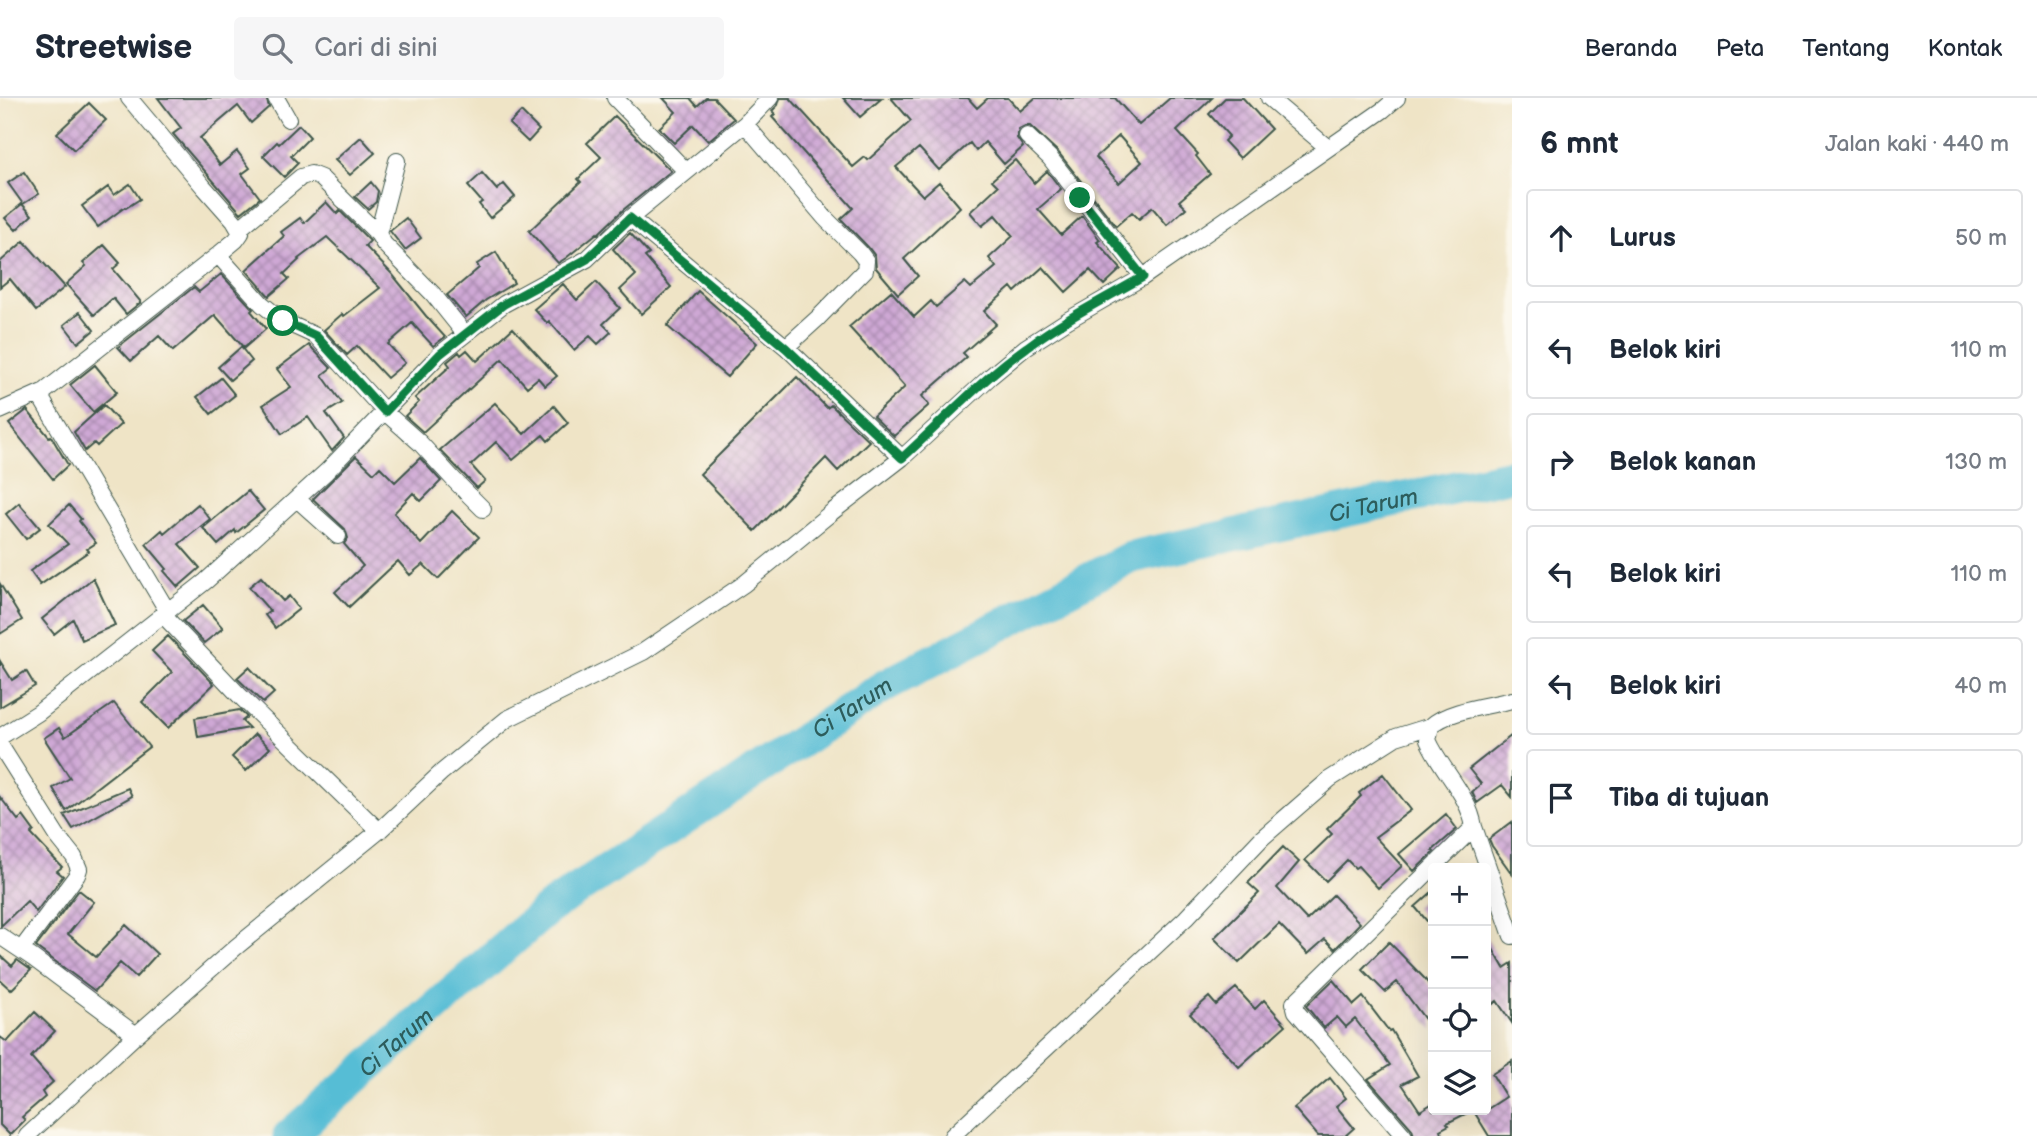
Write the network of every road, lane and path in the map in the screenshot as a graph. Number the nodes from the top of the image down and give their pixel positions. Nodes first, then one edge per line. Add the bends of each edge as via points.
1 (129, 98) edge
2 (276, 98) edge
3 (615, 98) edge
4 (1269, 98) edge
5 (1397, 98) edge
6 (759, 102) edge
7 (288, 119) dead end
8 (745, 124) junction
9 (1027, 136) dead end
10 (1328, 148) junction
11 (397, 161) dead end
12 (686, 171) junction
13 (630, 218) junction
14 (240, 229) junction
15 (378, 234) junction
16 (218, 255) junction
17 (1143, 277) junction
18 (465, 334) junction
19 (786, 348) junction
20 (45, 391) junction
21 (0, 411) edge
22 (385, 412) junction
23 (902, 458) junction
24 (298, 499) junction
25 (483, 509) dead end
26 (338, 536) dead end
27 (166, 614) junction
28 (1512, 700) edge
29 (1431, 726) junction
30 (0, 737) edge
31 (0, 745) edge
32 (1475, 827) junction
33 (379, 831) junction
34 (0, 936) edge
35 (1512, 936) edge
36 (20, 950) junction
37 (136, 1035) junction
38 (27, 1136) edge
39 (952, 1136) edge
40 (1404, 1136) edge

1 - 14 street
2 - 7 street
3 - 12 street
4 - 10 street
5 - 10 street
6 - 8 street
8 - 12 street
8 - 19 street via 866,261 865,270
9 - 17 street via 1050,158
10 - 17 street
11 - 15 street
12 - 13 street
13 - 18 street via 587,259 504,304
13 - 19 street
14 - 15 street via 301,177 311,174 321,178
14 - 16 street via 239,236
15 - 18 street
16 - 20 street
16 - 22 street via 272,313 316,336
17 - 23 street via 1026,347
18 - 22 street
19 - 23 street
20 - 21 street
20 - 27 street via 44,405
22 - 24 street
22 - 25 street
23 - 33 street via 744,584 654,644 506,719
24 - 26 street
24 - 27 street
27 - 30 street
27 - 33 street via 238,694
28 - 29 street via 1459,713
29 - 32 street via 1429,743 1467,802
29 - 39 street via 1396,737 1330,779 1262,838 1186,918
31 - 36 street via 79,869
32 - 35 street
32 - 40 street via 1294,1003 1296,1011
33 - 37 street
34 - 36 street
36 - 37 street
37 - 38 street

